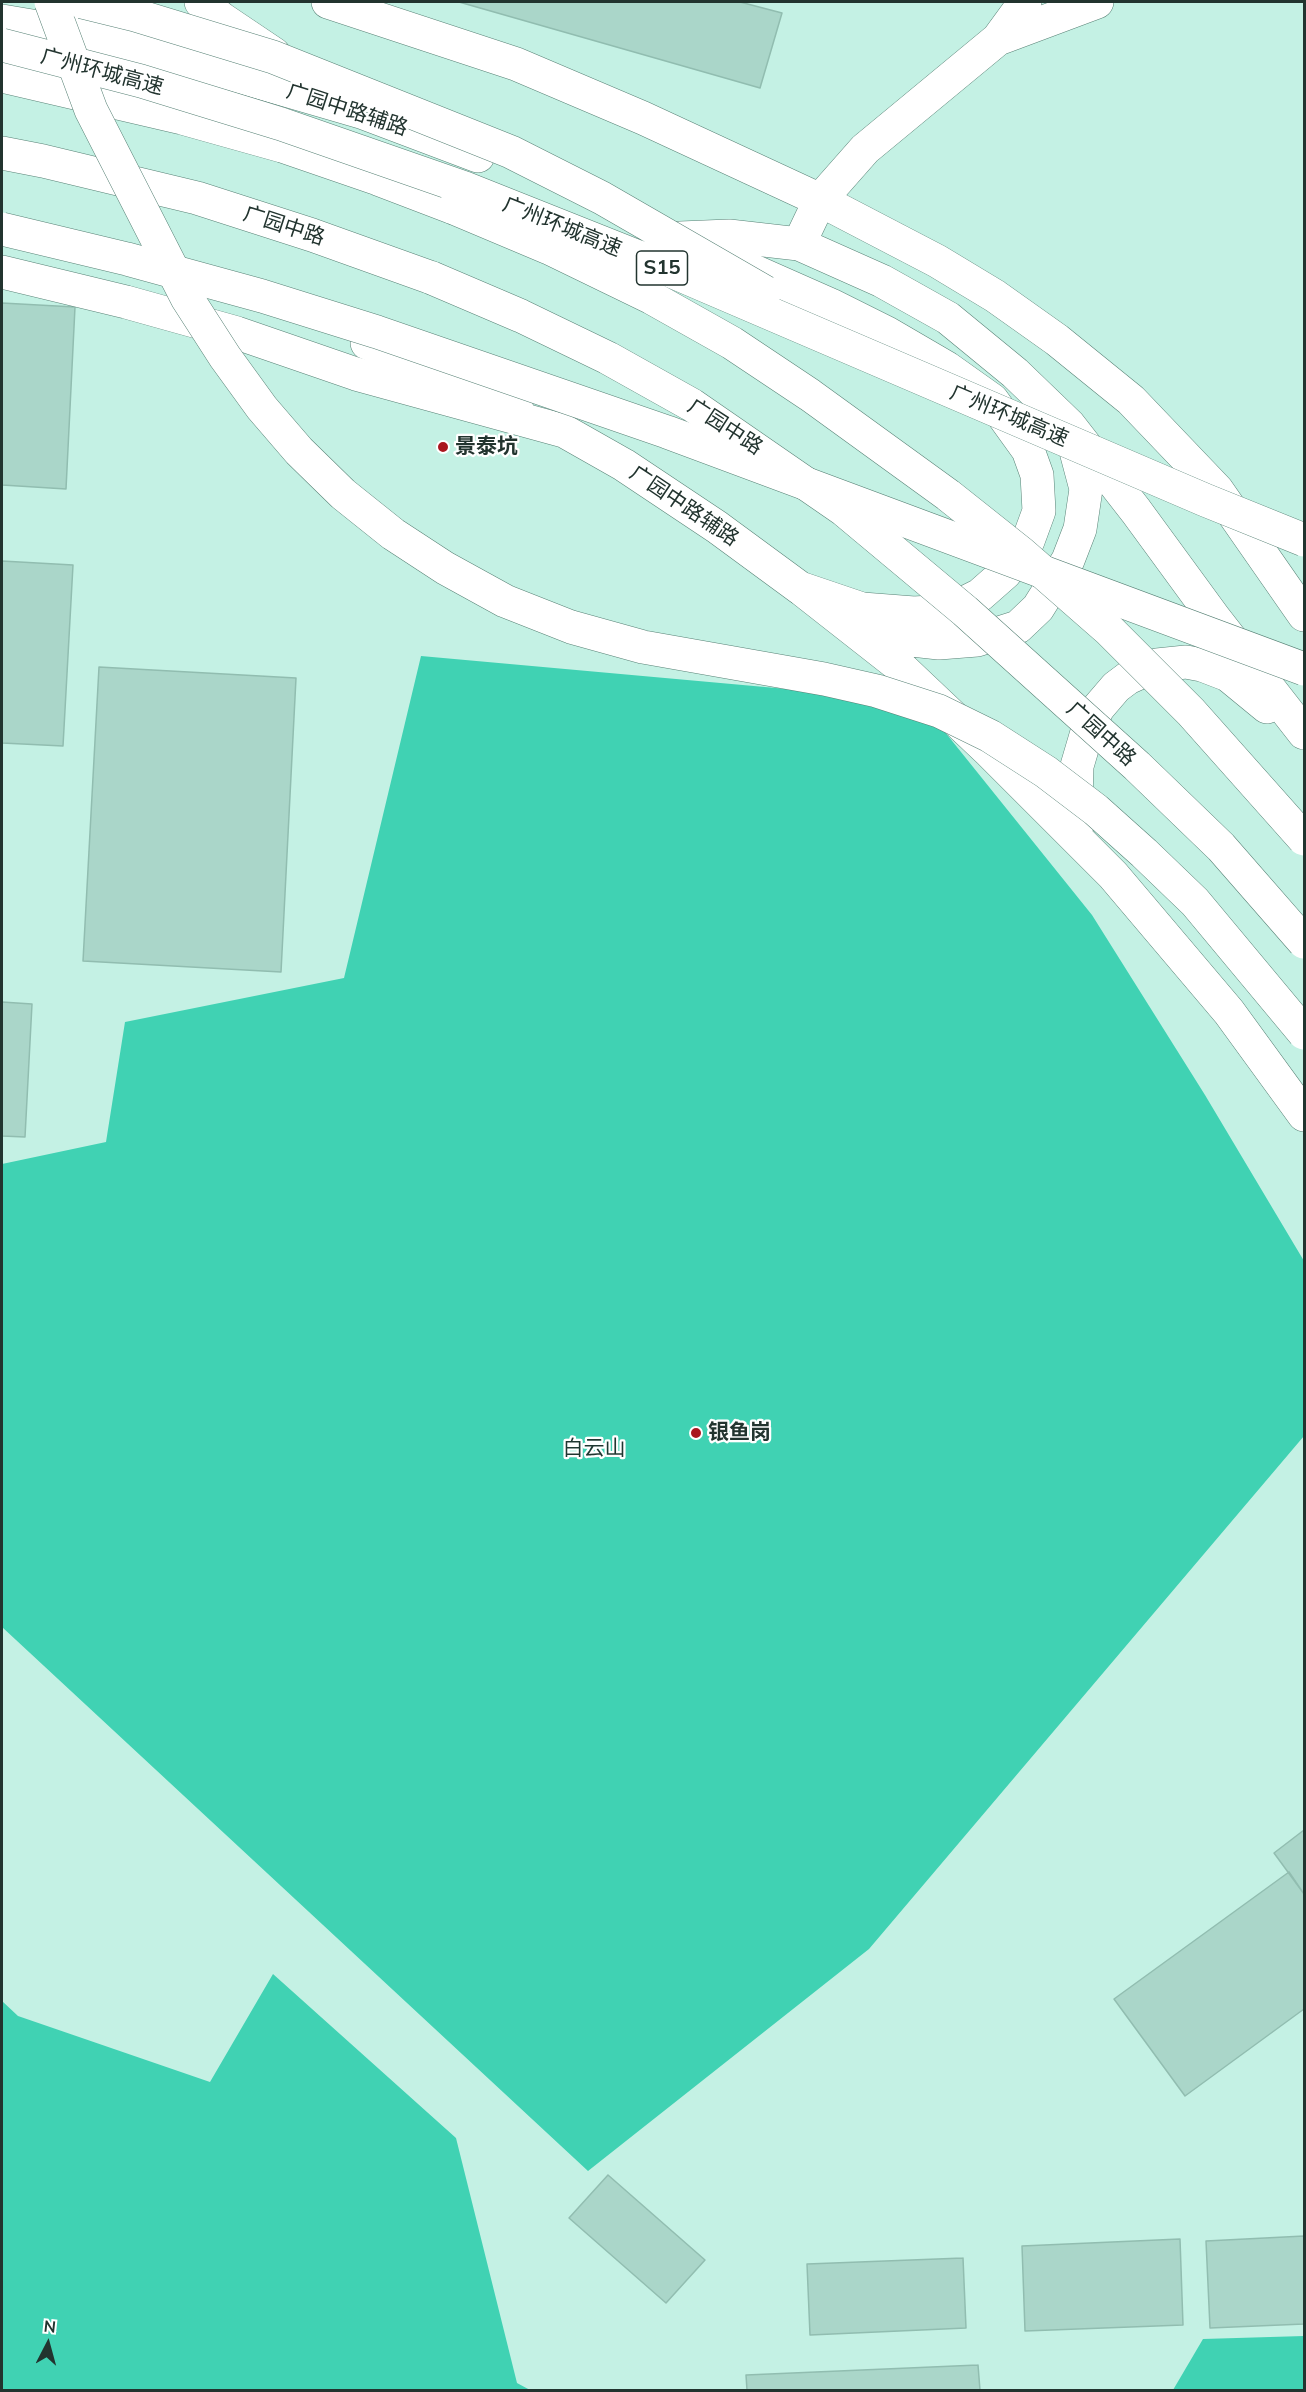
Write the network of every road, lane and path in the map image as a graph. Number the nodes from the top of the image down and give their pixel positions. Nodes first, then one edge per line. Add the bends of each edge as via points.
1 (51, 2) edge
2 (82, 2) edge
3 (201, 2) edge
4 (327, 2) edge
5 (1025, 2) edge
6 (1097, 2) edge
7 (2, 21) edge
8 (998, 39) junction
9 (2, 45) edge
10 (2, 76) edge
11 (364, 113) junction
12 (2, 153) edge
13 (820, 200) junction
14 (2, 229) edge
15 (680, 238) junction
16 (2, 240) edge
17 (799, 244) junction
18 (2, 272) edge
19 (891, 366) junction
20 (1069, 425) junction
21 (564, 431) junction
22 (1305, 540) edge
23 (800, 588) junction
24 (1305, 615) edge
25 (1305, 669) edge
26 (1305, 733) edge
27 (1305, 744) edge
28 (1305, 839) edge
29 (1113, 875) junction
30 (1305, 942) edge
31 (1304, 1033) edge
32 (1305, 1115) edge

1 - 31 main road, bridge via 91,110 187,298 262,408 343,494 393,534 445,568 505,601 571,627 643,647 877,690 939,711 990,736 1079,797 1144,853 1195,902
2 - 19 main road, bridge via 273,57 511,152 602,198
3 - 11 main road
4 - 13 main road via 516,64
5 - 8 main road
6 - 8 main road
7 - 11 main road, 广园中路辅路 via 165,55
8 - 13 main road via 865,149
9 - 19 main road, 广州环城高速 / S15, bridge via 163,87 465,188 636,256
10 - 28 main road, bridge via 182,118 378,178 580,263 732,343 948,495 1021,553 1109,630 1191,712
11 - 15 main road, 广园中路辅路
12 - 30 main road, 广园中路, bridge via 196,198 432,278 608,358 692,405 844,510 965,611 1137,766 1221,848
13 - 17 main road
13 - 24 main road via 995,296 1131,400 1217,490
14 - 25 main road, bridge via 262,296 377,332 667,432
15 - 17 main road via 729,236
15 - 23 main road, 广园中路辅路 via 831,305 947,368 992,400 1028,450 1037,474 1039,511 1028,541 1005,573 980,595 948,611 862,609
16 - 21 main road via 171,281 370,344
17 - 20 main road via 882,281 948,318 1015,373
18 - 21 main road via 237,333 356,374
19 - 22 main road, 广州环城高速 / S15, bridge
20 - 23 main road via 1086,489 1080,529 1062,570 1038,608 1018,627 977,640 939,643 894,638 855,624
20 - 26 main road
21 - 23 main road, 广园中路辅路 via 624,465
23 - 29 main road via 897,664
27 - 29 main road via 1264,704 1215,669 1186,662 1168,663 1128,678 1098,708 1077,766 1076,801 1081,819
29 - 32 main road via 1229,1012

